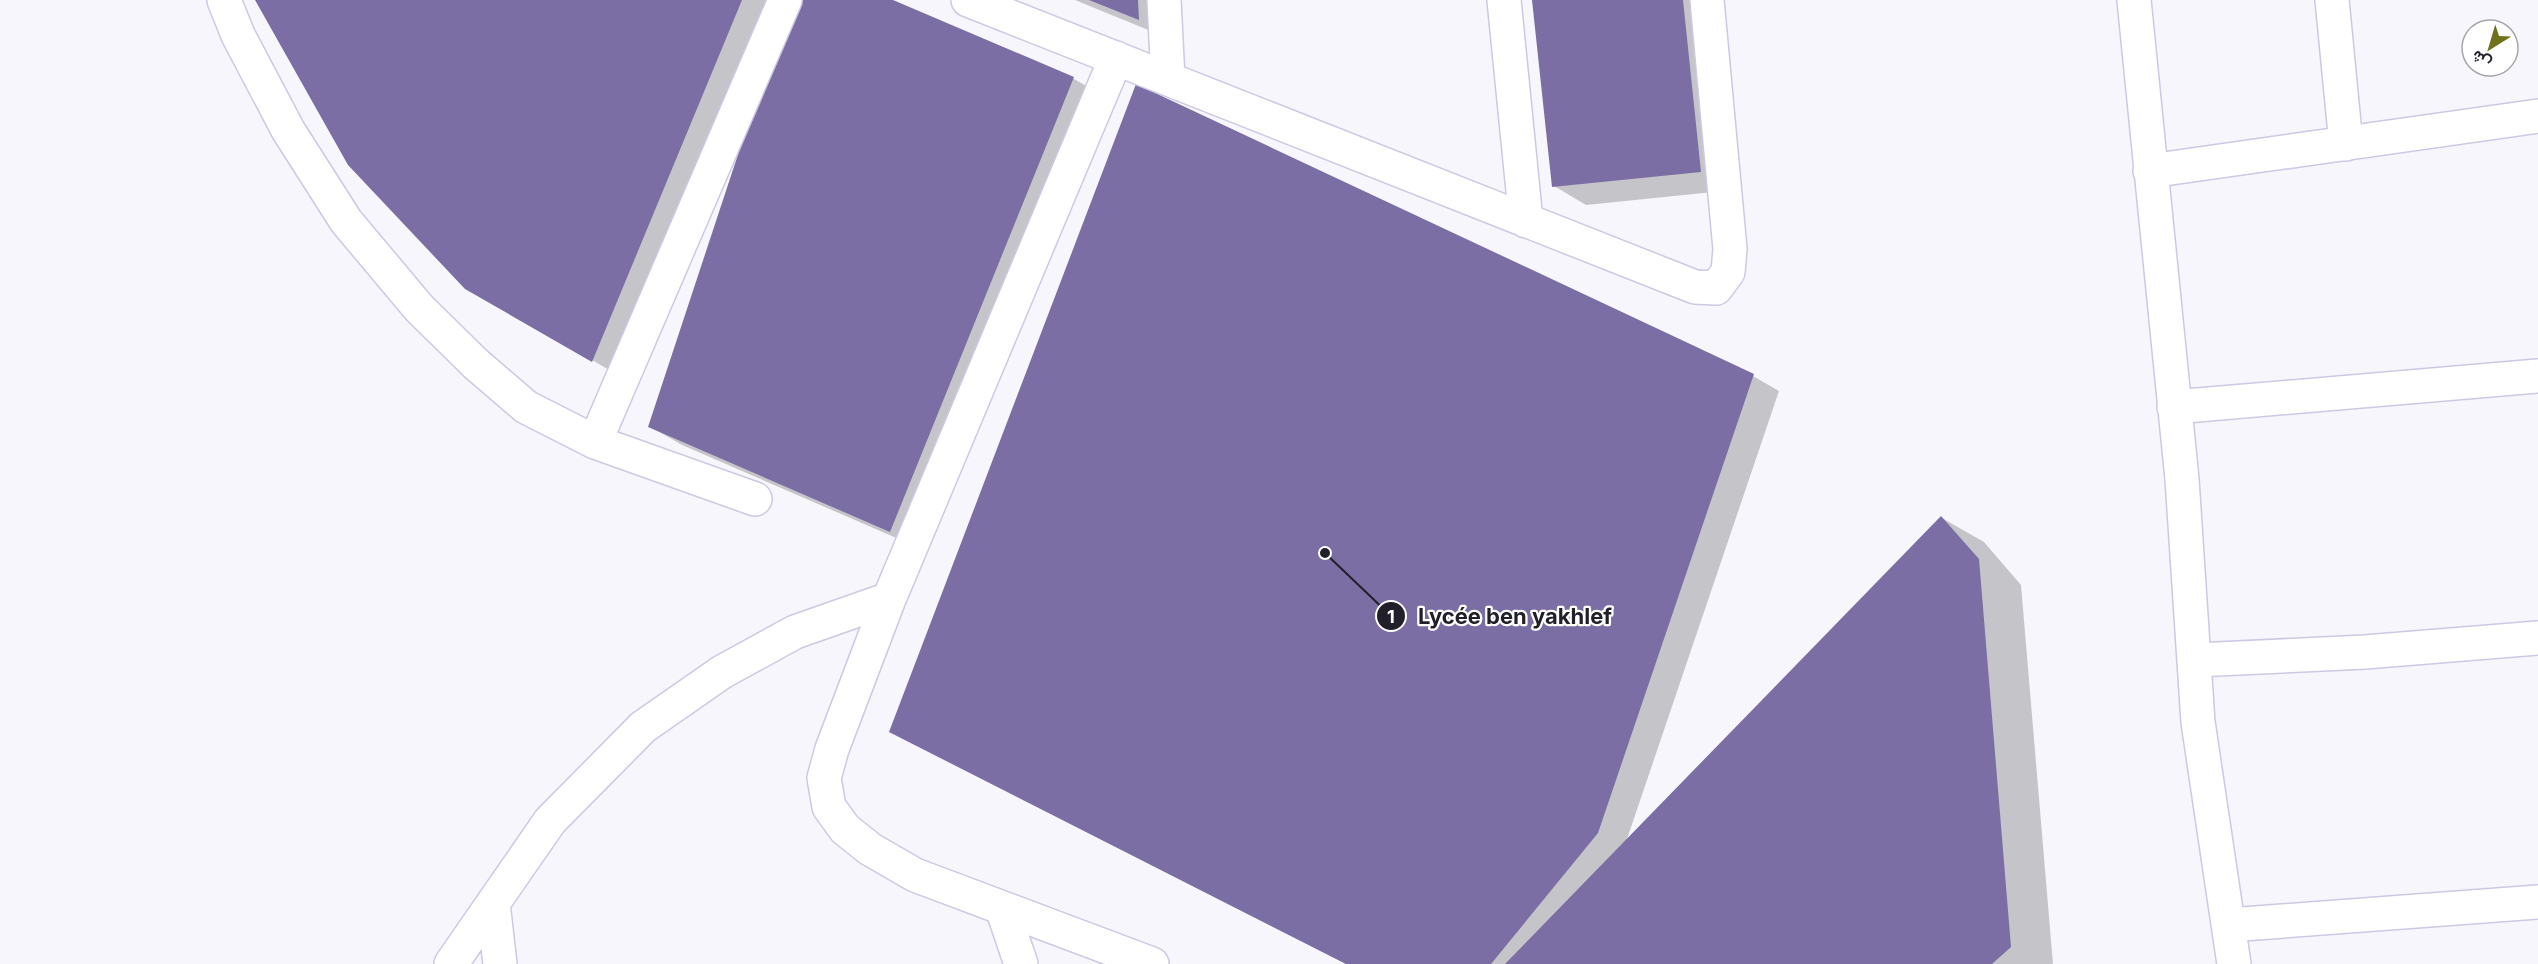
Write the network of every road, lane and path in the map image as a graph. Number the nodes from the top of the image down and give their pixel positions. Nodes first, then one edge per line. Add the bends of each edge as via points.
1 (224, 0) edge
2 (785, 0) edge
3 (968, 0) edge
4 (1164, 0) edge
5 (1504, 0) edge
6 (1707, 0) edge
7 (2134, 0) edge
8 (2332, 0) edge
9 (1116, 58) junction
10 (1168, 79) junction
11 (2538, 116) edge
12 (2346, 144) junction
13 (2150, 171) junction
14 (1526, 220) junction
15 (2538, 376) edge
16 (2174, 407) junction
17 (596, 442) junction
18 (755, 500) dead end
19 (889, 599) junction
20 (2538, 638) edge
21 (2196, 660) junction
22 (2538, 902) edge
23 (493, 903) junction
24 (1002, 908) junction
25 (2229, 925) junction
26 (451, 964) edge
27 (500, 964) edge
28 (1021, 964) edge
29 (1152, 964) edge
30 (2234, 964) edge

1 - 17 street via 288,130 346,221 419,308 526,407
2 - 17 street
3 - 9 street
4 - 10 street
5 - 14 street
6 - 14 street via 1730,249 1728,272 1716,288 1695,288
7 - 13 street
8 - 12 street
9 - 10 street
9 - 19 street
10 - 14 street
11 - 12 street
12 - 13 street
13 - 16 street
15 - 16 street
16 - 21 street
17 - 18 street
19 - 23 street via 795,632 722,672 643,727 550,821
19 - 24 street via 832,749 824,778 829,807 845,830 870,849 915,875
20 - 21 street
21 - 25 street via 2198,722
22 - 25 street
23 - 26 street
23 - 27 street
24 - 28 street
24 - 29 street
25 - 30 street

